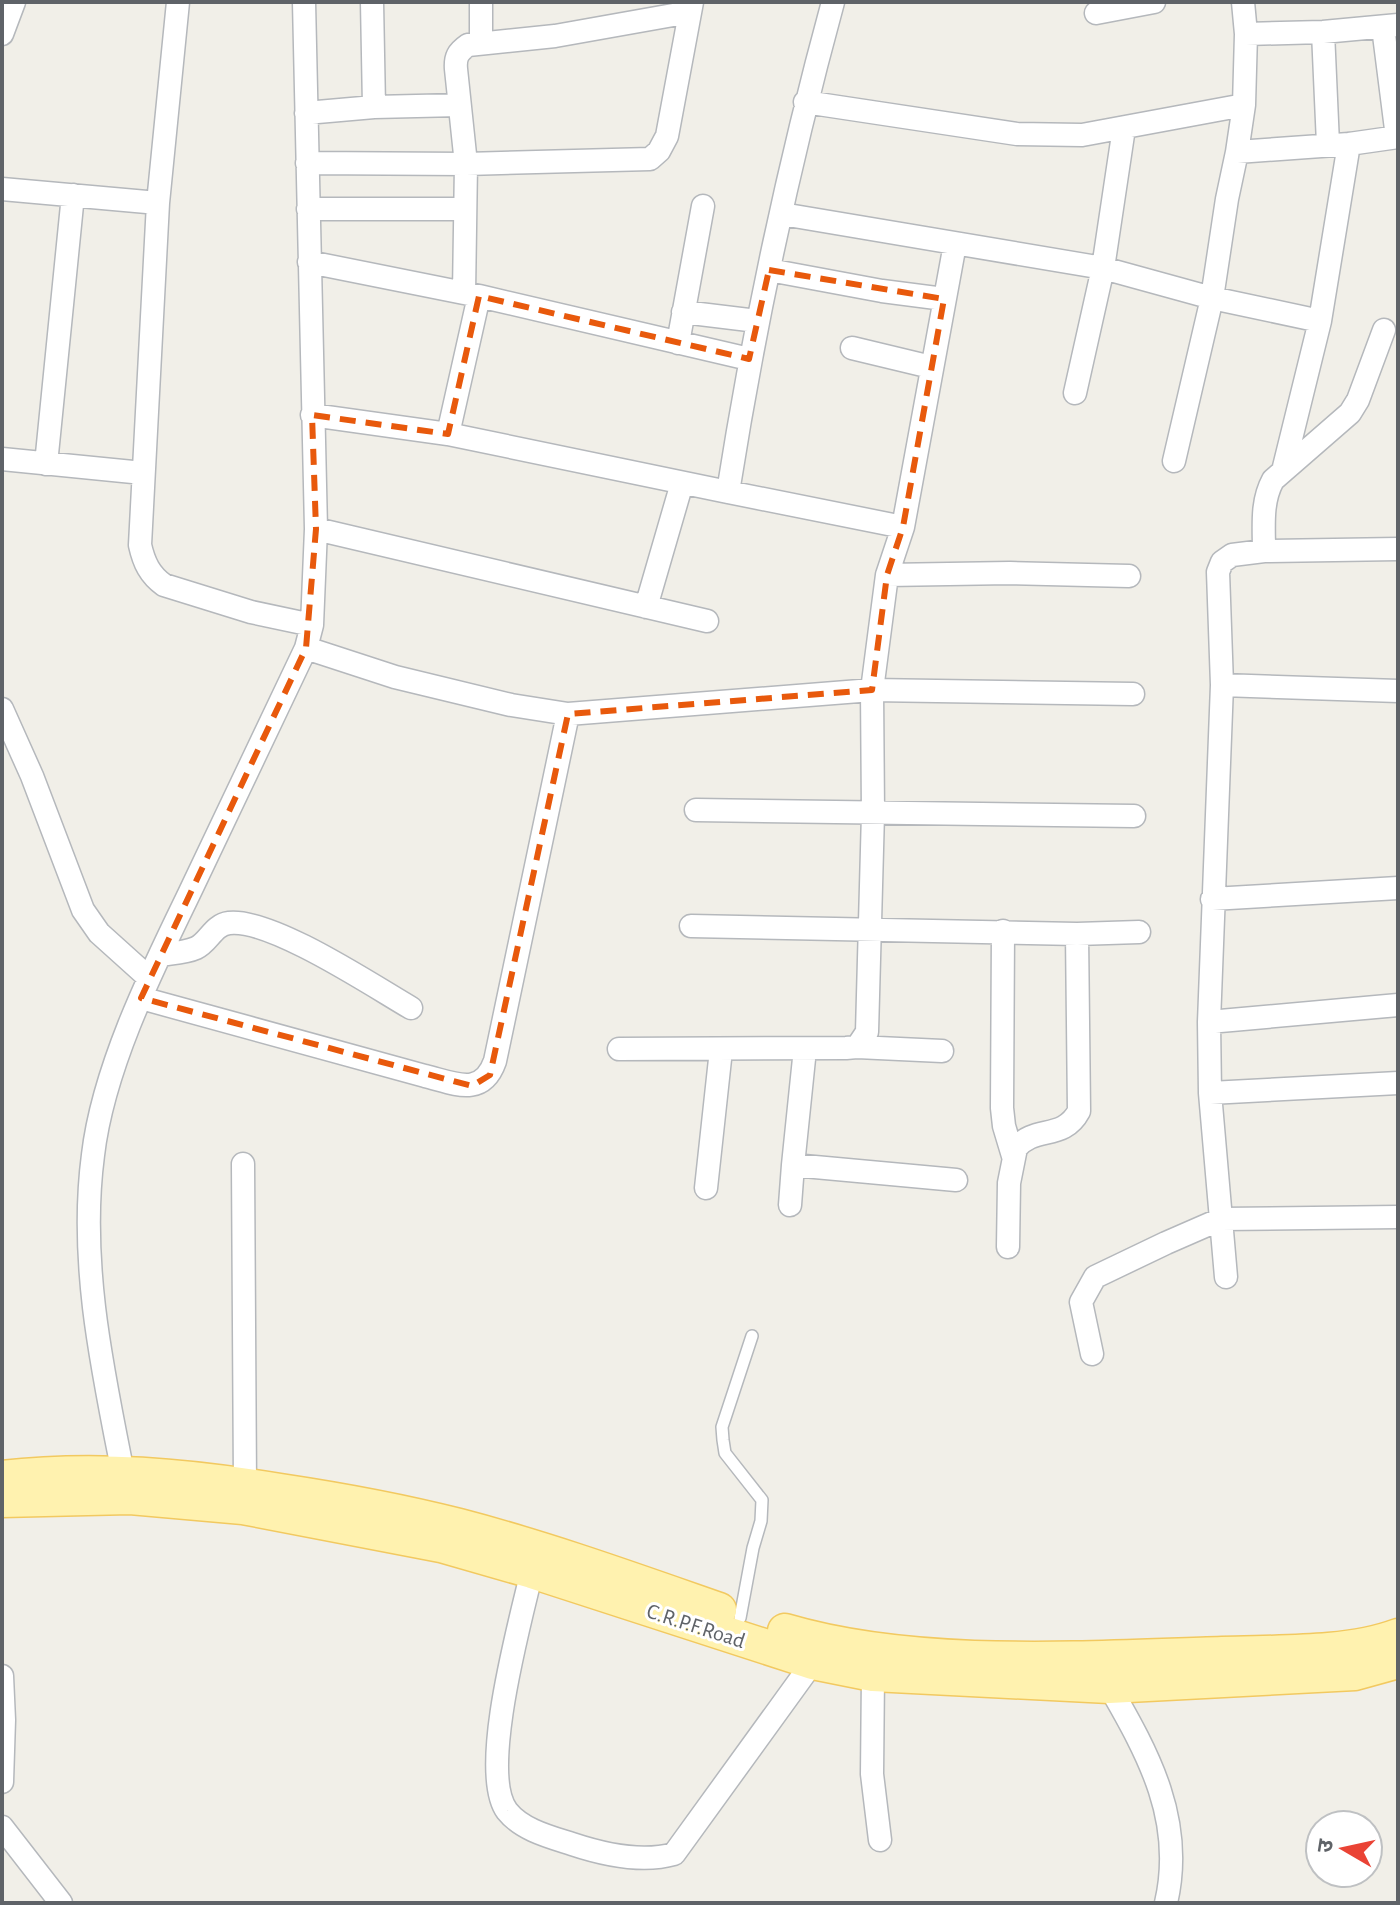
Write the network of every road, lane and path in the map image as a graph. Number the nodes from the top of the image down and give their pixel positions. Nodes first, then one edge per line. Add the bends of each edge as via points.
1 (14, 2) edge
2 (178, 2) edge
3 (304, 2) edge
4 (372, 2) edge
5 (481, 2) edge
6 (833, 2) edge
7 (1154, 2) edge
8 (1243, 2) edge
9 (691, 7) edge
10 (1096, 13) dead end
11 (1391, 26) edge
12 (1323, 32) junction
13 (2, 34) edge
14 (1246, 34) junction
15 (481, 43) junction
16 (805, 102) junction
17 (459, 105) junction
18 (1244, 105) junction
19 (374, 107) junction
20 (306, 113) junction
21 (1124, 128) junction
22 (1398, 137) edge
23 (1338, 144) junction
24 (1237, 152) junction
25 (307, 163) junction
26 (466, 164) junction
27 (2, 189) edge
28 (73, 195) junction
29 (158, 203) junction
30 (703, 206) dead end
31 (308, 209) junction
32 (465, 209) junction
33 (782, 214) junction
34 (955, 244) junction
35 (309, 262) junction
36 (1103, 268) junction
37 (769, 270) junction
38 (472, 295) junction
39 (1212, 298) junction
40 (944, 299) junction
41 (683, 312) junction
42 (757, 321) junction
43 (1320, 321) junction
44 (1384, 330) dead end
45 (678, 343) junction
46 (852, 348) dead end
47 (749, 359) junction
48 (931, 367) junction
49 (1075, 393) dead end
50 (312, 415) junction
51 (448, 434) junction
52 (2, 459) edge
53 (1174, 461) dead end
54 (46, 464) junction
55 (1284, 467) junction
56 (143, 473) junction
57 (682, 483) junction
58 (728, 492) junction
59 (903, 527) junction
60 (316, 529) junction
61 (1398, 549) edge
62 (1264, 551) junction
63 (887, 575) junction
64 (1129, 576) dead end
65 (646, 607) junction
66 (707, 621) dead end
67 (312, 625) junction
68 (306, 648) junction
69 (1222, 685) junction
70 (872, 690) junction
71 (1398, 691) edge
72 (1133, 694) dead end
73 (2, 709) edge
74 (568, 714) junction
75 (696, 810) dead end
76 (873, 813) junction
77 (1134, 816) dead end
78 (1398, 888) edge
79 (1212, 899) junction
80 (691, 926) dead end
81 (871, 930) junction
82 (1003, 931) junction
83 (1139, 932) dead end
84 (1077, 934) junction
85 (160, 955) junction
86 (145, 988) junction
87 (1398, 1005) edge
88 (411, 1008) dead end
89 (1209, 1022) junction
90 (857, 1047) junction
91 (619, 1049) dead end
92 (805, 1049) junction
93 (721, 1050) junction
94 (942, 1051) dead end
95 (1398, 1083) edge
96 (1210, 1093) junction
97 (1013, 1156) junction
98 (243, 1164) dead end
99 (793, 1165) junction
100 (956, 1180) dead end
101 (706, 1188) dead end
102 (790, 1205) dead end
103 (1398, 1217) edge
104 (1221, 1219) junction
105 (1008, 1247) dead end
106 (1226, 1277) dead end
107 (752, 1336) dead end
108 (1092, 1354) dead end
109 (123, 1473) junction
110 (2, 1478) edge
111 (245, 1485) junction
112 (2, 1500) edge
113 (532, 1571) junction
114 (740, 1618) junction
115 (1398, 1636) edge
116 (1398, 1661) edge
117 (813, 1662) junction
118 (873, 1674) junction
119 (2, 1676) edge
120 (1109, 1686) junction
121 (2, 1782) edge
122 (2, 1827) edge
123 (880, 1840) dead end
124 (61, 1903) edge
125 (1166, 1903) edge

1 - 13 street
2 - 29 street
3 - 20 street
4 - 19 street
5 - 15 street
6 - 16 street
7 - 10 street
8 - 14 street
9 - 15 street via 555,36
9 - 26 street via 667,136 650,159
11 - 12 street
11 - 22 street
12 - 14 street
12 - 23 street
14 - 18 street
15 - 17 street via 468,45 455,59
16 - 21 street via 1017,134 1082,135
16 - 33 street
17 - 19 street
17 - 26 street
18 - 21 street
18 - 24 street
19 - 20 street
20 - 25 street
21 - 36 street
22 - 23 street
23 - 24 street
23 - 43 street
24 - 39 street
25 - 26 street
25 - 31 street
26 - 32 street
27 - 28 street
28 - 29 street
28 - 54 street
29 - 56 street
30 - 41 street
31 - 32 street
31 - 35 street
32 - 38 street
33 - 34 street
33 - 37 street
34 - 36 street
34 - 40 street
35 - 38 street
35 - 50 street
36 - 39 street
36 - 49 street
37 - 40 street
37 - 42 street
38 - 45 street
38 - 51 street
39 - 43 street
39 - 53 street
40 - 48 street
41 - 42 street
41 - 45 street
42 - 47 street
43 - 55 street
44 - 55 street via 1350,413
45 - 47 street
46 - 48 street
47 - 58 street
48 - 59 street
50 - 51 street
50 - 60 street
51 - 57 street
52 - 54 street
54 - 56 street
55 - 62 street via 1267,492
56 - 67 street via 140,545 154,578 237,607
57 - 58 street
57 - 65 street
58 - 59 street
59 - 63 street
60 - 65 street
60 - 67 street
61 - 62 street
62 - 69 street via 1232,555 1218,572
63 - 64 street
63 - 70 street
65 - 66 street
67 - 68 street
68 - 74 street via 395,677
68 - 85 street
69 - 71 street
69 - 79 street
70 - 72 street
70 - 74 street
70 - 76 street
73 - 86 street via 83,910
74 - 86 street via 495,1061 481,1083 460,1085 425,1076
75 - 76 street
76 - 77 street
76 - 81 street
78 - 79 street
79 - 89 street
80 - 81 street
81 - 82 street
81 - 90 street via 867,1032
82 - 84 street
82 - 97 street via 1002,1108
83 - 84 street
84 - 97 street via 1079,1111 1065,1129 1022,1141
85 - 86 street
85 - 88 street via 199,947 221,925 244,924 323,955
86 - 109 street via 101,1106 92,1156 89,1239 94,1316
87 - 89 street
89 - 96 street
90 - 92 street
90 - 94 street
91 - 93 street
92 - 93 street
92 - 99 street
93 - 101 street
95 - 96 street
96 - 104 street
97 - 105 street
98 - 111 street
99 - 100 street
99 - 102 street
103 - 104 street
104 - 106 street
104 - 108 street via 1095,1277 1081,1302
107 - 114 lane via 722,1427 725,1453 762,1500 763,1510
109 - 110 main road, C.R.P.F.Road
109 - 111 main road, C.R.P.F.Road
111 - 114 main road, C.R.P.F.Road via 463,1527
112 - 113 main road, C.R.P.F.Road via 130,1497 243,1507 441,1545
113 - 117 main road, C.R.P.F.Road
113 - 117 street via 501,1716 501,1799 517,1820 574,1845 646,1858 674,1854
114 - 115 main road, C.R.P.F.Road via 815,1639 954,1656 1249,1653 1344,1647
116 - 120 main road, C.R.P.F.Road via 1342,1674
117 - 118 main road, C.R.P.F.Road
118 - 120 main road, C.R.P.F.Road
118 - 123 street via 872,1774
119 - 121 street
120 - 125 street via 1143,1744 1165,1803 1173,1857
122 - 124 street

